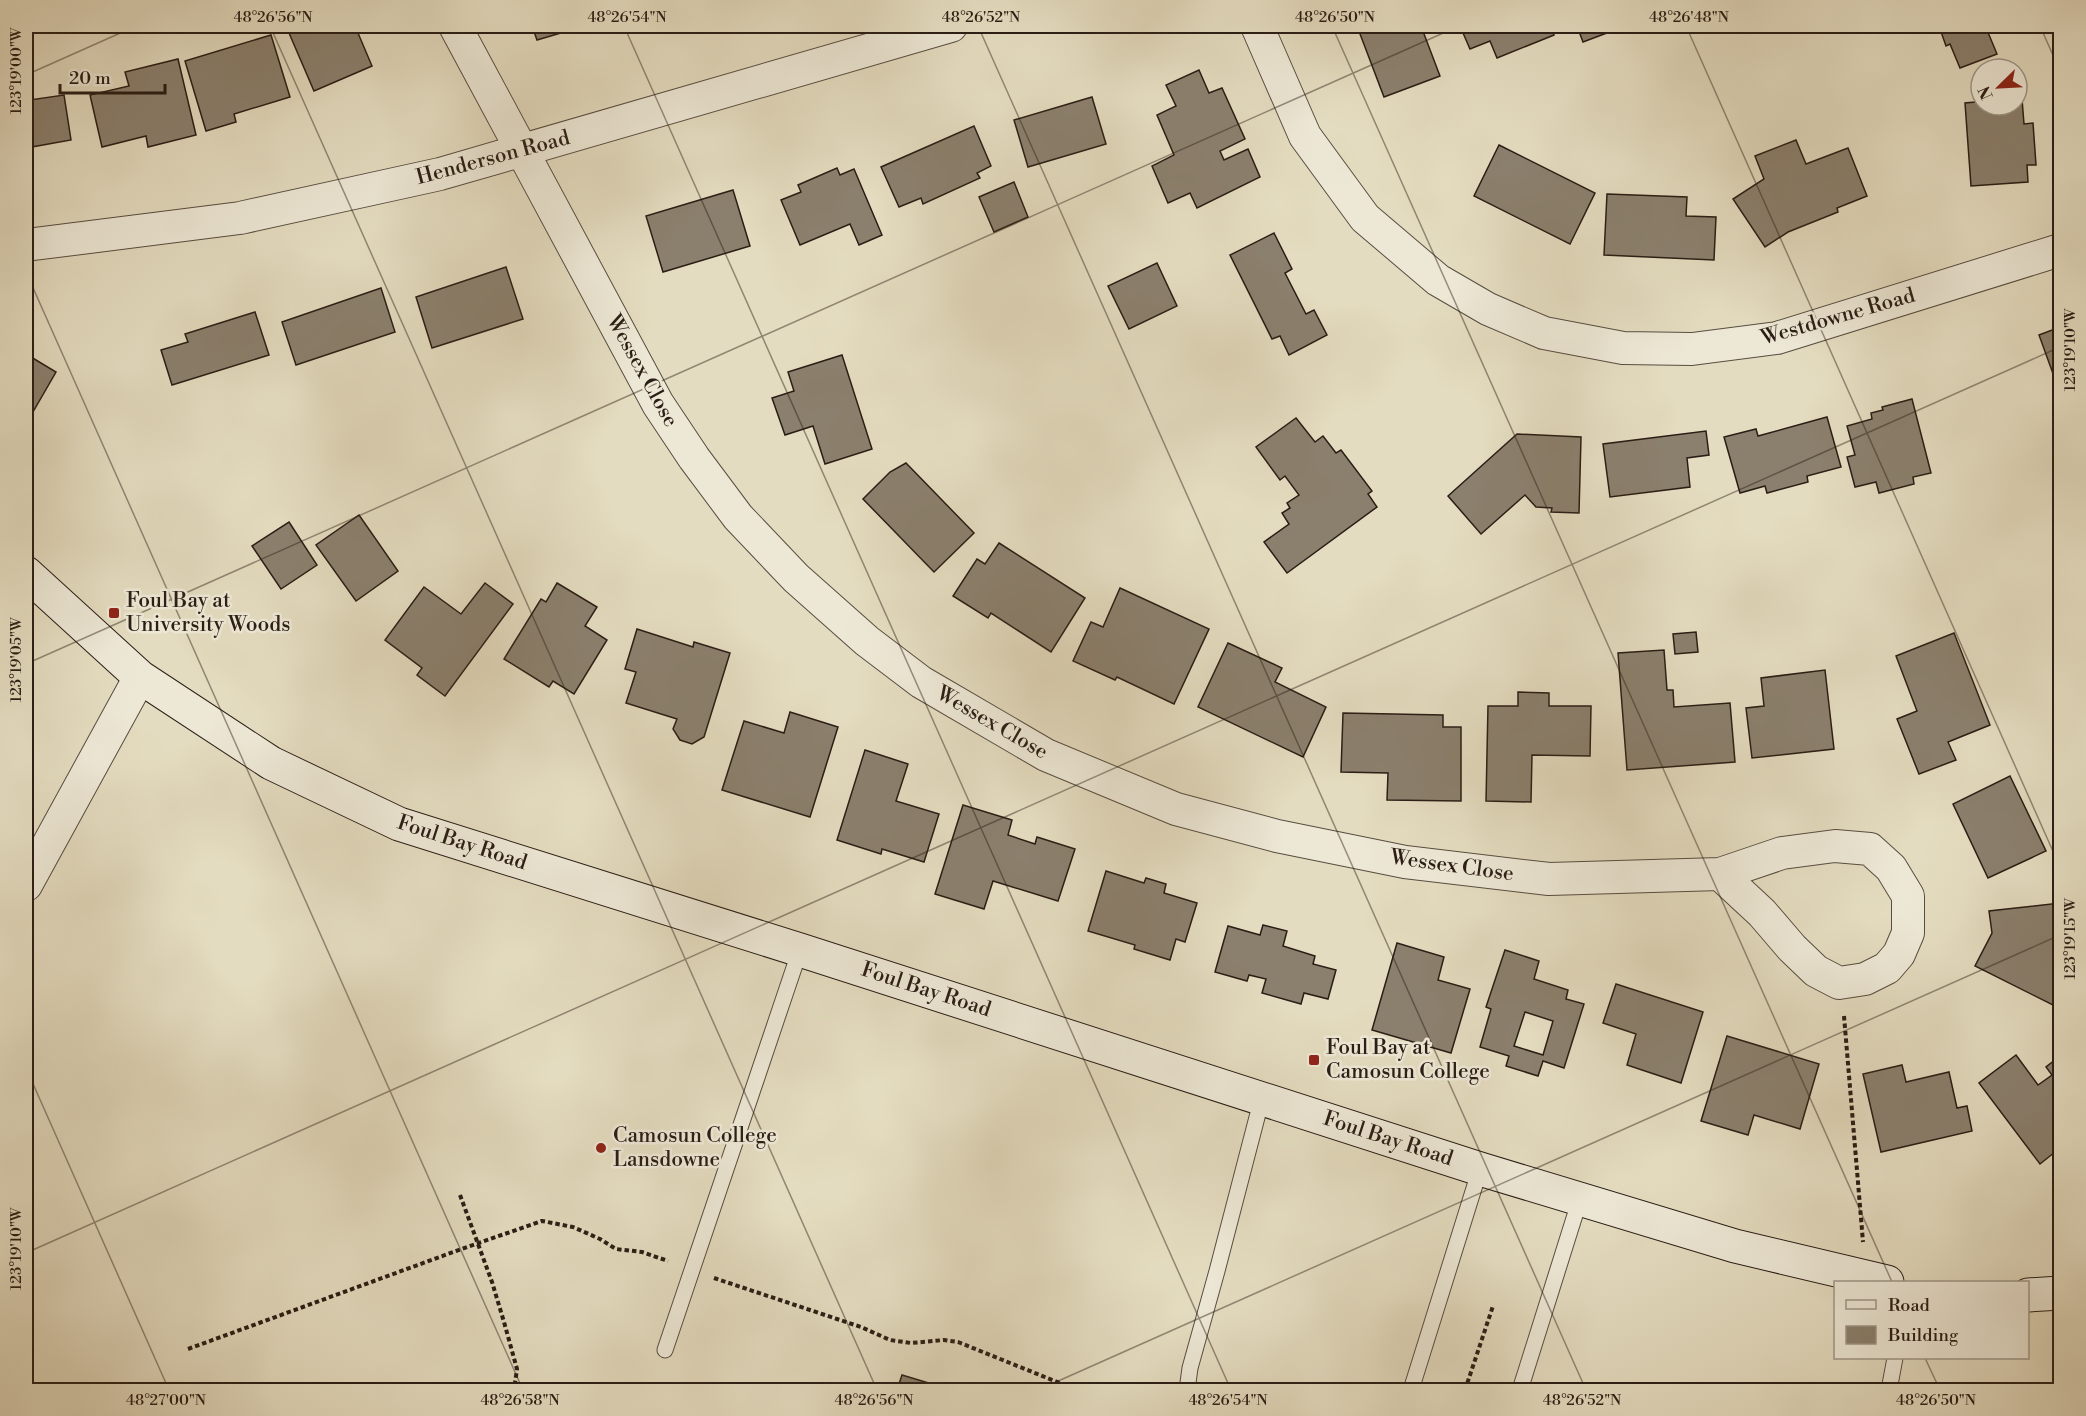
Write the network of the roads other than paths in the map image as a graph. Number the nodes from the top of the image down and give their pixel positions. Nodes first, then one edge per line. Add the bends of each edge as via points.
1 (455, 26) edge
2 (951, 26) edge
3 (1257, 26) edge
4 (523, 151) junction
5 (26, 245) edge
6 (2061, 250) edge
7 (26, 573) edge
8 (140, 677) junction
9 (1720, 874) junction
10 (26, 885) edge
11 (800, 950) junction
12 (1262, 1098) junction
13 (1480, 1169) junction
14 (1580, 1199) junction
15 (1876, 1280) edge
16 (2061, 1293) edge
17 (2029, 1295) edge
18 (665, 1350) dead end
19 (1895, 1359) edge
20 (1187, 1390) edge
21 (1412, 1390) edge
22 (1520, 1390) edge
23 (1889, 1390) edge

1 - 4 street, Wessex Close
2 - 4 street, Henderson Road
3 - 6 street, Westdowne Road via 1305,136 1365,218 1438,280 1488,309 1544,333 1623,348 1692,349 1777,338
4 - 5 street, Henderson Road via 440,174 240,218
4 - 9 street, Wessex Close via 658,404 738,517 795,578 921,682 1046,755 1176,809 1277,836 1406,862 1549,879
7 - 8 main road, Foul Bay Road
8 - 10 street
8 - 11 main road, Foul Bay Road via 271,763 399,824
9 - 9 street, Wessex Close via 1816,972 1839,982 1865,979 1887,968 1899,954 1908,933 1908,896 1891,868 1870,849 1835,846 1782,854
11 - 12 main road, Foul Bay Road
11 - 18 lane
12 - 13 main road, Foul Bay Road
12 - 20 lane
13 - 14 main road, Foul Bay Road
13 - 21 lane
14 - 15 main road, Foul Bay Road via 1735,1246
14 - 22 lane
16 - 17 main road
19 - 23 lane

